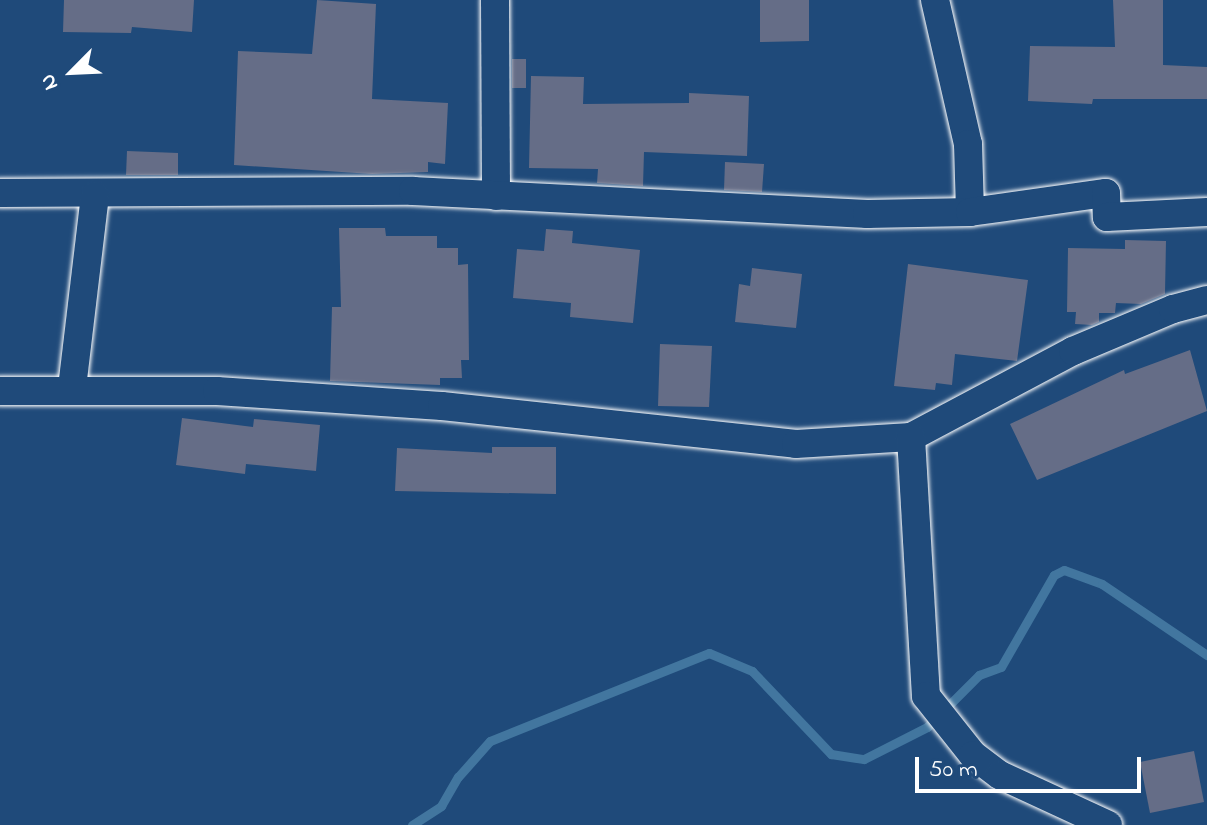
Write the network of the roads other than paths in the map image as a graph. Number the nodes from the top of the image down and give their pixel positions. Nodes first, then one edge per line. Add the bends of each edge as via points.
1 (495, 0) edge
2 (935, 0) edge
3 (0, 193) edge
4 (95, 195) junction
5 (496, 196) junction
6 (970, 212) junction
7 (1207, 212) edge
8 (1207, 300) edge
9 (72, 388) junction
10 (0, 391) edge
11 (911, 437) junction
12 (1108, 825) edge

1 - 5 street
2 - 6 street via 968,144
3 - 4 street
4 - 5 street via 413,191
4 - 9 street
5 - 6 street via 867,214
6 - 7 street via 1106,193 1107,217
8 - 11 street via 1073,351
9 - 10 street
9 - 11 street via 217,391 442,406 796,444
11 - 12 street via 926,696 951,731 1000,775

